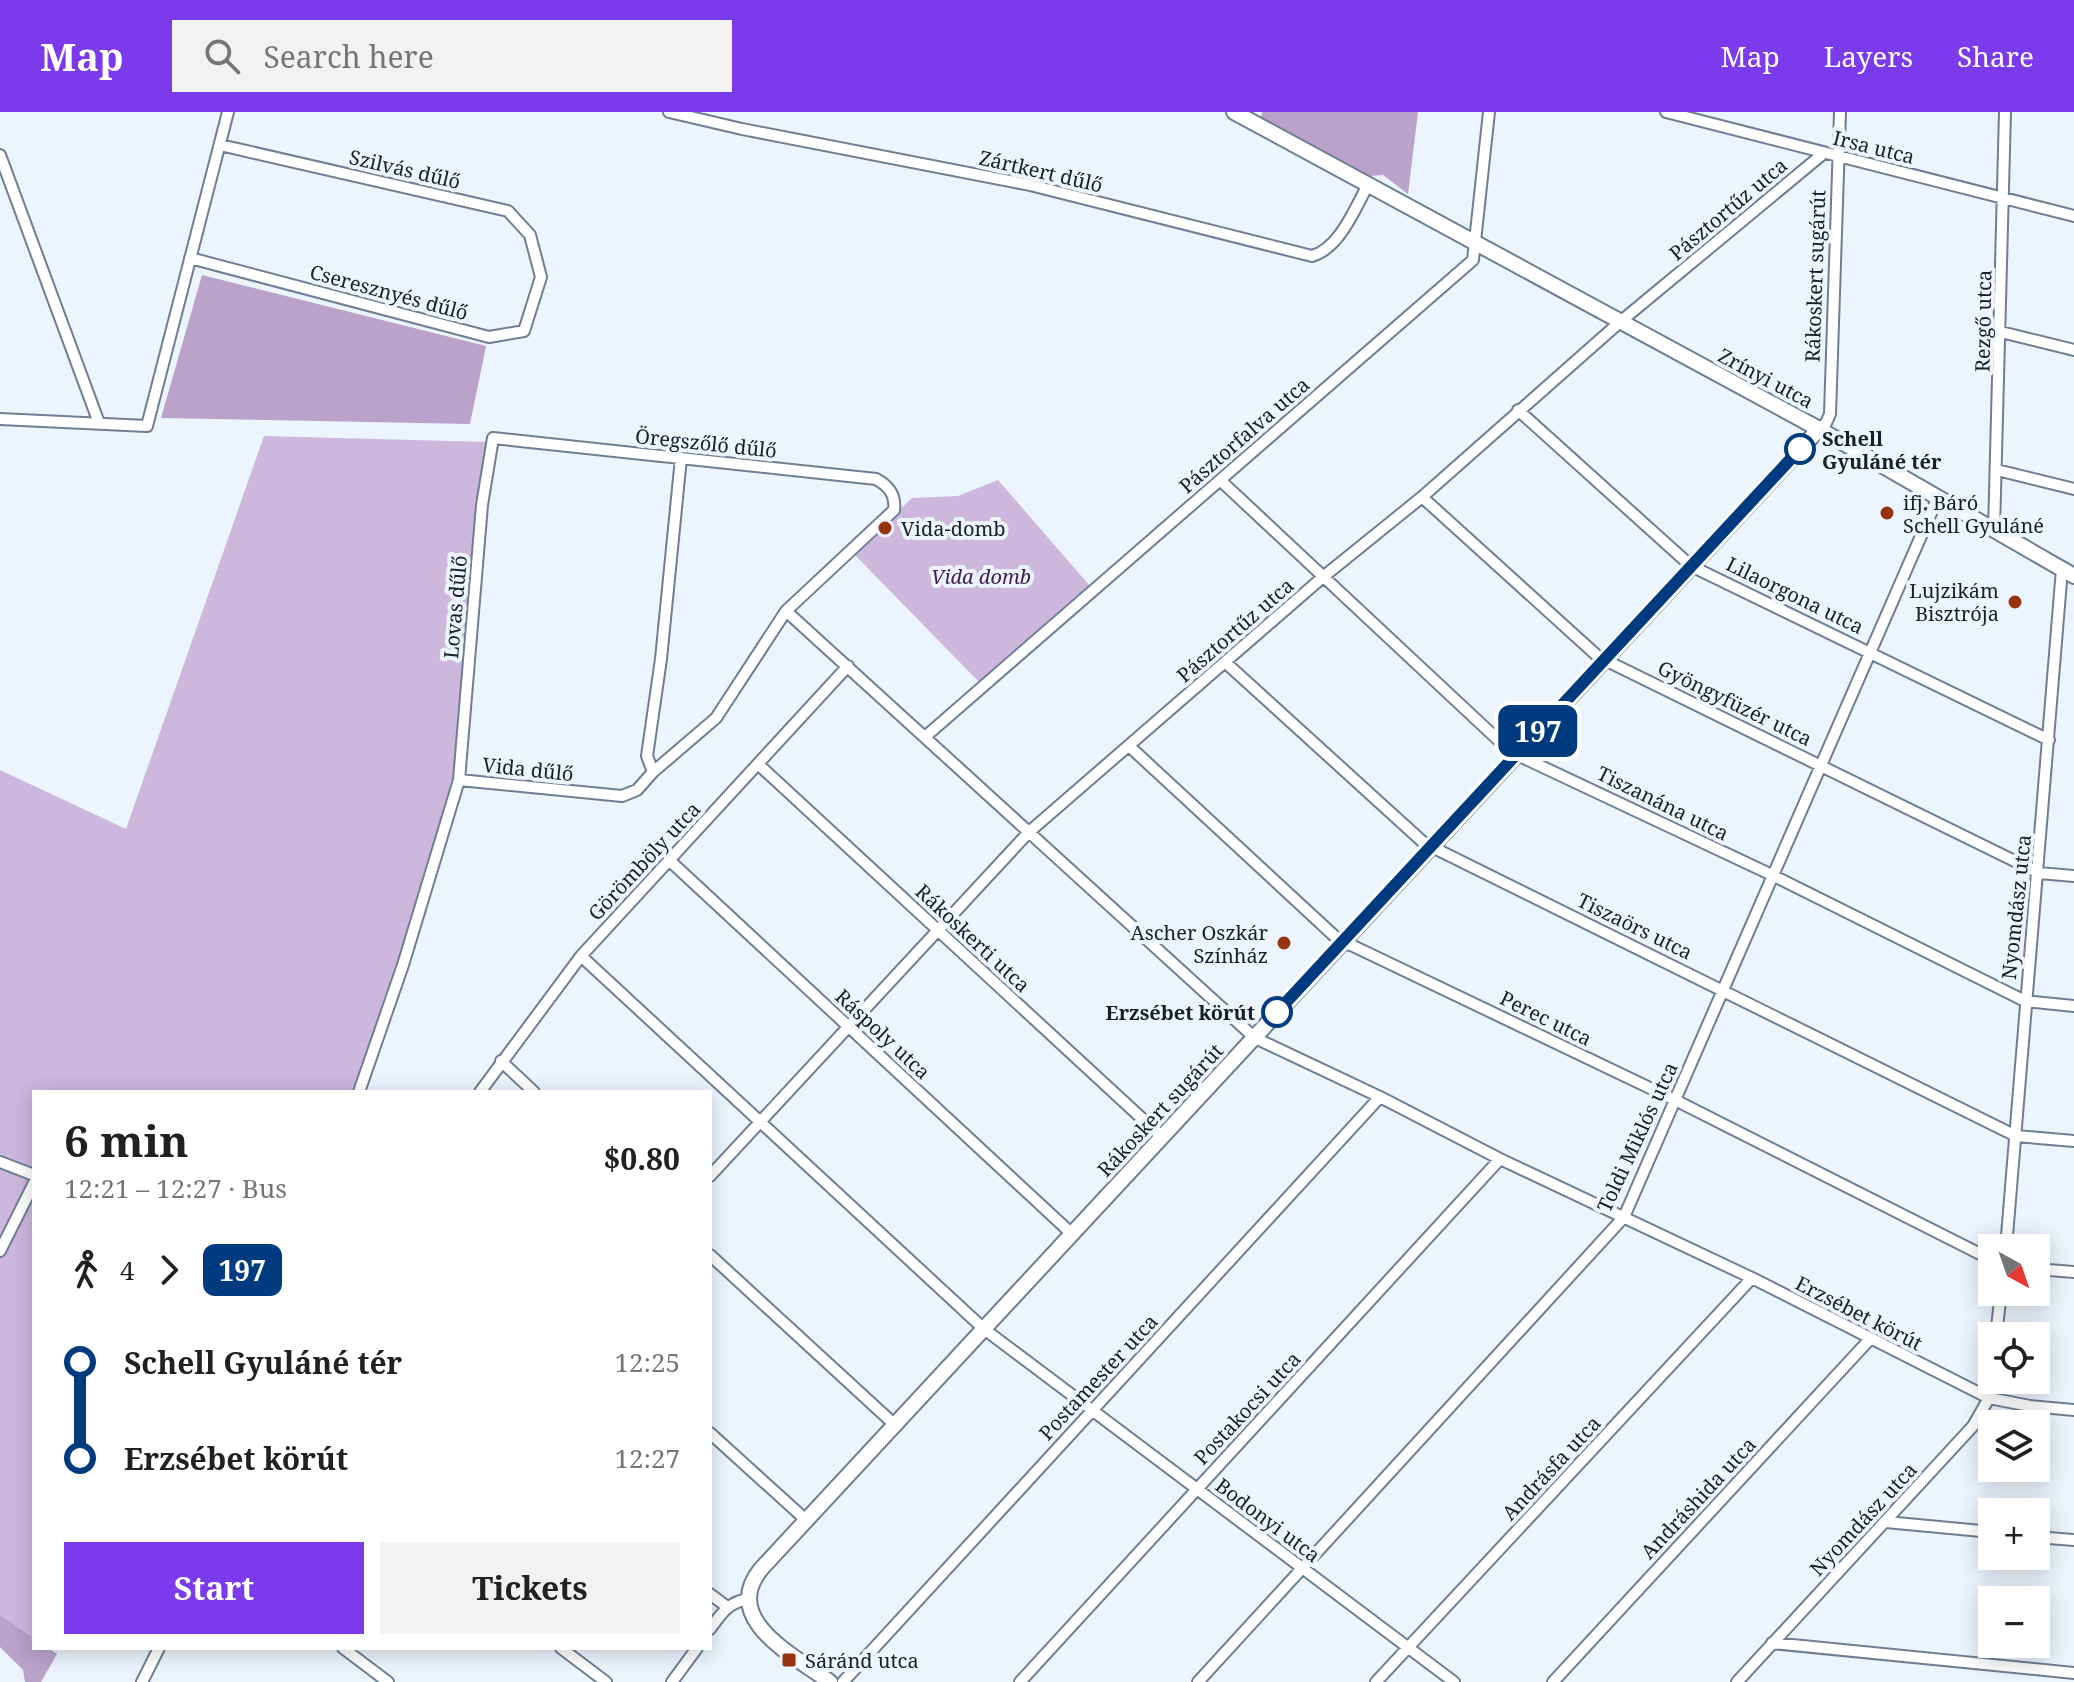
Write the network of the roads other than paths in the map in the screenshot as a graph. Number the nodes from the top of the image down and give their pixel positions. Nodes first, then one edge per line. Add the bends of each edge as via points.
1 (228, 112) edge
2 (669, 112) edge
3 (1234, 112) edge
4 (1489, 112) edge
5 (1666, 112) edge
6 (1840, 112) edge
7 (2005, 112) edge
8 (220, 145) junction
9 (1824, 153) junction
10 (0, 155) edge
11 (1839, 157) junction
12 (1368, 185) junction
13 (2003, 198) junction
14 (2074, 216) edge
15 (1477, 244) junction
16 (190, 258) junction
17 (541, 277) joint
18 (1620, 322) junction
19 (2001, 332) junction
20 (2074, 350) edge
21 (1518, 410) junction
22 (0, 419) edge
23 (99, 423) junction
24 (1819, 429) junction
25 (493, 438) joint
26 (681, 458) junction
27 (1997, 470) junction
28 (1220, 480) junction
29 (2074, 489) edge
30 (1422, 497) junction
31 (1938, 497) junction
32 (894, 510) joint
33 (1994, 530) junction
34 (1691, 566) junction
35 (2068, 573) edge
36 (1323, 577) junction
37 (786, 611) junction
38 (1869, 652) junction
39 (1603, 661) junction
40 (1226, 663) junction
41 (848, 666) junction
42 (926, 736) junction
43 (2049, 740) junction
44 (1129, 746) junction
45 (1517, 754) junction
46 (1821, 764) junction
47 (759, 765) junction
48 (653, 772) junction
49 (459, 780) junction
50 (1029, 832) junction
51 (1431, 847) junction
52 (669, 860) junction
53 (2039, 873) junction
54 (1772, 875) junction
55 (2074, 876) edge
56 (938, 930) junction
57 (1343, 944) junction
58 (581, 956) junction
59 (1723, 990) junction
60 (2025, 1001) junction
61 (2074, 1006) edge
62 (849, 1027) junction
63 (1255, 1038) junction
64 (501, 1061) junction
65 (360, 1090) edge
66 (481, 1090) edge
67 (532, 1090) edge
68 (1380, 1097) junction
69 (1675, 1100) junction
70 (761, 1121) junction
71 (2016, 1136) junction
72 (1162, 1137) junction
73 (2074, 1141) edge
74 (1500, 1159) junction
75 (0, 1162) edge
76 (32, 1174) edge
77 (712, 1174) edge
78 (32, 1187) edge
79 (1624, 1217) junction
80 (1072, 1234) junction
81 (2007, 1234) edge
82 (0, 1251) edge
83 (1978, 1253) edge
84 (712, 1257) edge
85 (2050, 1270) edge
86 (2074, 1272) edge
87 (1752, 1278) junction
88 (984, 1329) junction
89 (1870, 1339) junction
90 (1989, 1394) edge
91 (1989, 1398) junction
92 (1092, 1409) junction
93 (2074, 1410) edge
94 (895, 1425) junction
95 (712, 1435) edge
96 (1197, 1489) junction
97 (806, 1520) junction
98 (1886, 1522) junction
99 (1978, 1531) edge
100 (2050, 1538) edge
101 (2074, 1540) edge
102 (1302, 1568) junction
103 (712, 1596) edge
104 (749, 1599) junction
105 (726, 1606) junction
106 (712, 1626) edge
107 (1772, 1643) junction
108 (1408, 1648) junction
109 (158, 1650) edge
110 (346, 1650) edge
111 (564, 1650) edge
112 (696, 1650) edge
113 (2074, 1673) edge
114 (144, 1681) edge
115 (388, 1682) edge
116 (606, 1682) edge
117 (672, 1682) edge
118 (830, 1682) edge
119 (843, 1682) edge
120 (1020, 1682) edge
121 (1198, 1682) edge
122 (1376, 1682) edge
123 (1454, 1682) edge
124 (1553, 1682) edge
125 (1737, 1682) edge

1 - 8 street
2 - 12 street, Zártkert dűlő via 1030,185 1312,256 1323,253 1344,227
3 - 12 street, Zrínyi utca
4 - 15 street, Pásztorfalva utca
5 - 9 street, Irsa utca
6 - 11 street, Rákoskert sugárút
7 - 13 street, Rezgő utca
8 - 16 street
8 - 17 street, Szilvás dűlő via 508,211 530,235
9 - 11 street, Irsa utca
9 - 18 street, Pásztortűz utca
10 - 23 street
11 - 13 street, Irsa utca
11 - 24 street, Rákoskert sugárút via 1830,414
12 - 15 street, Zrínyi utca
13 - 14 street, Irsa utca
13 - 19 street, Rezgő utca
15 - 18 street, Zrínyi utca
15 - 28 street, Pásztorfalva utca via 1473,260
16 - 17 street, Cseresznyés dűlő via 489,337 524,331
16 - 23 street via 147,426
18 - 21 street, Pásztortűz utca
18 - 24 street, Zrínyi utca
19 - 20 street
19 - 27 street, Rezgő utca
21 - 30 street, Pásztortűz utca
21 - 34 street, Lilaorgona utca
22 - 23 street
24 - 31 street, Zrínyi utca
24 - 34 street, Rákoskert sugárút
25 - 26 street, Öregszőlő dűlő
25 - 49 street, Lovas dűlő via 482,505
26 - 32 street, Öregszőlő dűlő via 876,479 892,493
26 - 48 street via 647,756
27 - 29 street
27 - 33 street, Rezgő utca
28 - 36 street, Tiszanána utca
28 - 42 street, Pásztorfalva utca
30 - 36 street, Pásztortűz utca
30 - 39 street, Gyöngyfüzér utca
31 - 33 street, Zrínyi utca
31 - 38 street, Toldi Miklós utca
32 - 37 street, Vida dűlő
33 - 35 street, Zrínyi utca
34 - 38 street, Lilaorgona utca
34 - 39 street, Rákoskert sugárút
35 - 43 street, Nyomdász utca
36 - 40 street, Pásztortűz utca
36 - 45 street, Tiszanána utca
37 - 41 street, Erzsébet körút
37 - 48 street, Vida dűlő via 716,718
38 - 43 street, Lilaorgona utca
38 - 46 street, Toldi Miklós utca
39 - 45 street, Rákoskert sugárút
39 - 46 street, Gyöngyfüzér utca
40 - 44 street, Pásztortűz utca
40 - 51 street, Tiszaörs utca
41 - 42 street, Erzsébet körút
41 - 47 street, Görömböly utca
42 - 50 street, Erzsébet körút
43 - 53 street, Nyomdász utca
44 - 50 street, Pásztortűz utca
44 - 57 street, Perec utca
45 - 51 street, Rákoskert sugárút
45 - 54 street, Tiszanána utca
46 - 53 street, Gyöngyfüzér utca
46 - 54 street, Toldi Miklós utca
47 - 52 street, Görömböly utca
47 - 56 street, Rákoskerti utca
48 - 49 street, Vida dűlő via 637,790 622,796
49 - 65 street, Vida dűlő
50 - 56 street, Pásztortűz utca
50 - 63 street, Erzsébet körút
51 - 57 street, Rákoskert sugárút
51 - 59 street, Tiszaörs utca
52 - 58 street, Görömböly utca
52 - 62 street, Ráspoly utca
53 - 55 street, Gyöngyfüzér utca
53 - 60 street, Nyomdász utca
54 - 59 street, Toldi Miklós utca
54 - 60 street, Tiszanána utca
56 - 62 street, Pásztortűz utca
56 - 72 street, Rákoskerti utca
57 - 63 street, Rákoskert sugárút
57 - 69 street, Perec utca
58 - 64 street, Görömböly utca
58 - 70 street, Bodonyi utca
59 - 69 street, Toldi Miklós utca
59 - 71 street, Tiszaörs utca
60 - 61 street, Tiszanána utca
60 - 71 street, Nyomdász utca
62 - 70 street, Pásztortűz utca
62 - 80 street, Ráspoly utca
63 - 68 street, Erzsébet körút
63 - 72 street, Rákoskert sugárút
64 - 66 street, Görömböly utca
64 - 67 street
68 - 74 street, Erzsébet körút
68 - 92 street, Postamester utca
69 - 79 street, Toldi Miklós utca
69 - 83 street, Perec utca
70 - 77 street, Pásztortűz utca
70 - 88 street, Bodonyi utca
71 - 73 street, Tiszaörs utca
71 - 81 street, Nyomdász utca
72 - 80 street, Rákoskert sugárút
74 - 79 street, Erzsébet körút
74 - 96 street, Postakocsi utca
75 - 76 street
78 - 82 street
79 - 87 street, Erzsébet körút
79 - 102 street, Toldi Miklós utca
80 - 88 street, Rákoskert sugárút
84 - 94 street
85 - 86 street
87 - 89 street, Erzsébet körút
87 - 108 street, Andrásfa utca
88 - 92 street, Bodonyi utca
88 - 94 street, Rákoskert sugárút
89 - 91 street, Erzsébet körút
89 - 124 street, Andráshida utca
90 - 91 street, Nyomdász utca
91 - 93 street, Erzsébet körút
91 - 98 street, Nyomdász utca via 1973,1426
92 - 96 street, Bodonyi utca
92 - 119 street, Postamester utca
94 - 97 street, Rákoskert sugárút
95 - 97 street
96 - 102 street, Bodonyi utca
96 - 120 street, Postakocsi utca
97 - 104 street, Rákoskert sugárút via 756,1575
98 - 99 street
98 - 107 street, Nyomdász utca
100 - 101 street
102 - 108 street, Bodonyi utca
102 - 121 street, Toldi Miklós utca
103 - 105 street
104 - 105 street
104 - 118 street via 753,1618 764,1633
105 - 106 street
107 - 113 street
107 - 125 street, Nyomdász utca
108 - 122 street, Andrásfa utca
108 - 123 street, Bodonyi utca
109 - 114 street
110 - 115 street
111 - 116 street
112 - 117 street

